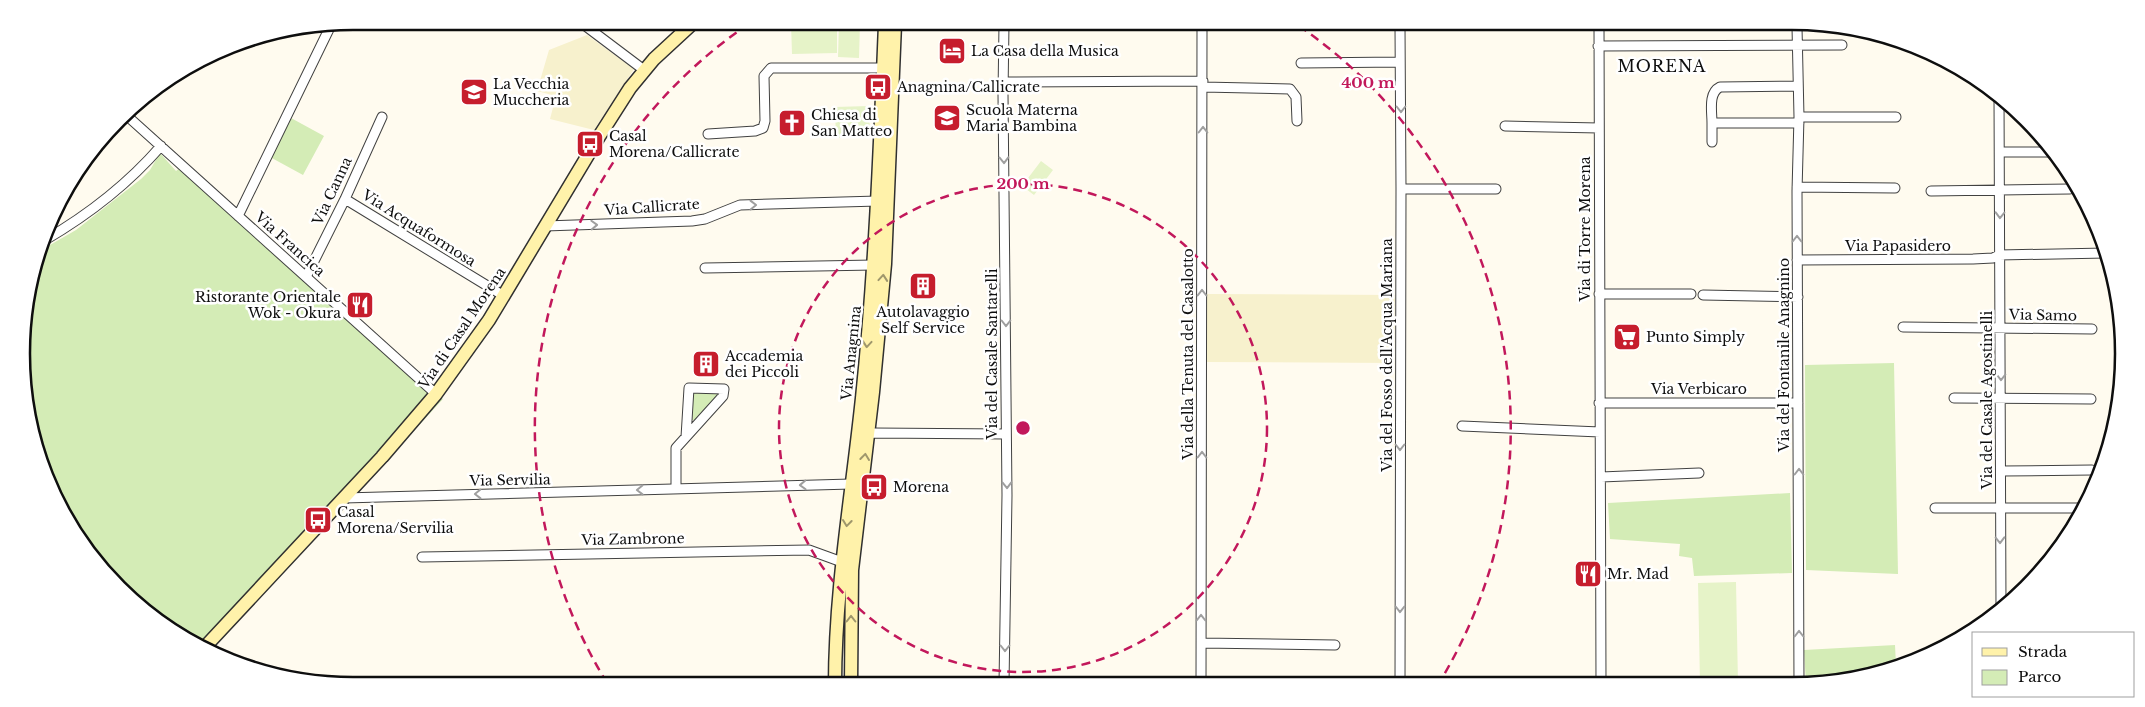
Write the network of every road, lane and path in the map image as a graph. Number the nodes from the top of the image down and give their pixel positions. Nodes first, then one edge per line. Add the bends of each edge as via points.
1 (590, 30) edge
2 (686, 30) edge
3 (885, 30) edge
4 (895, 30) edge
5 (1004, 30) edge
6 (1202, 30) edge
7 (1400, 30) edge
8 (1598, 30) edge
9 (1797, 30) edge
10 (328, 31) edge
11 (1842, 44) dead end
12 (1797, 45) junction
13 (1598, 46) junction
14 (1400, 62) junction
15 (1301, 63) dead end
16 (883, 68) junction
17 (644, 70) junction
18 (1003, 82) junction
19 (1203, 84) junction
20 (1798, 86) junction
21 (1999, 106) edge
22 (382, 117) dead end
23 (1896, 117) dead end
24 (131, 119) edge
25 (1799, 120) junction
26 (1296, 121) dead end
27 (1712, 123) junction
28 (1504, 126) dead end
29 (1599, 128) junction
30 (708, 134) dead end
31 (1712, 142) dead end
32 (161, 146) junction
33 (2000, 152) junction
34 (2044, 152) edge
35 (1797, 187) junction
36 (1895, 188) dead end
37 (2070, 188) dead end
38 (1401, 189) junction
39 (1496, 189) dead end
40 (2000, 190) junction
41 (1931, 191) dead end
42 (345, 199) junction
43 (878, 202) junction
44 (238, 216) junction
45 (545, 226) junction
46 (53, 236) edge
47 (2099, 253) edge
48 (1999, 255) junction
49 (1797, 260) junction
50 (874, 265) junction
51 (705, 268) dead end
52 (306, 277) junction
53 (1599, 294) junction
54 (1691, 294) dead end
55 (1703, 295) dead end
56 (504, 296) junction
57 (1798, 297) junction
58 (1903, 327) dead end
59 (2001, 328) junction
60 (2092, 329) dead end
61 (436, 394) junction
62 (1954, 398) dead end
63 (2091, 399) dead end
64 (2001, 400) junction
65 (1599, 403) junction
66 (1798, 403) junction
67 (1462, 426) dead end
68 (1600, 432) junction
69 (1006, 434) junction
70 (868, 435) junction
71 (686, 437) junction
72 (2092, 470) dead end
73 (2002, 471) junction
74 (1699, 474) dead end
75 (1602, 476) junction
76 (851, 484) junction
77 (676, 489) junction
78 (344, 498) junction
79 (1935, 508) dead end
80 (2076, 508) edge
81 (2000, 509) junction
82 (422, 557) dead end
83 (842, 562) junction
84 (2001, 600) edge
85 (209, 643) edge
86 (1201, 643) junction
87 (1334, 645) dead end
88 (836, 648) junction
89 (852, 653) junction
90 (835, 677) edge
91 (851, 677) edge
92 (1004, 677) edge
93 (1201, 677) edge
94 (1400, 677) edge
95 (1601, 677) edge
96 (1799, 677) edge

1 - 17 street
2 - 17 main road, Via di Casal Morena
3 - 16 main road, Via Anagnina
70 -> 4 main road, Via Anagnina via 885,264
5 - 18 street, Via del Casale Santarelli
6 - 19 street, Via della Tenuta del Casalotto
7 - 14 street, Via del Fosso dell'Acqua Mariana
8 - 13 street, Via di Torre Morena
9 - 12 street, Via del Fontanile Anagnino
10 - 44 street
11 - 12 street
12 - 13 street
12 - 20 street, Via del Fontanile Anagnino
13 - 29 street, Via di Torre Morena
14 - 15 street
14 -> 38 street, Via del Fosso dell'Acqua Mariana
16 - 30 street via 770,68 764,76 763,128
16 - 43 main road, Via Anagnina
17 - 45 main road, Via di Casal Morena via 610,118
18 - 19 street
18 -> 69 street, Via del Casale Santarelli
19 - 26 street via 1290,89 1296,97
86 -> 19 street, Via della Tenuta del Casalotto
20 - 25 street, Via del Fontanile Anagnino
20 - 27 street via 1720,87 1712,97
21 - 33 street, Via del Casale Agostinelli
22 - 42 street, Via Canna
23 - 25 street
24 - 32 street, Via Francica
25 - 27 street
25 - 35 street, Via del Fontanile Anagnino
27 - 31 street
28 - 29 street
29 - 53 street, Via di Torre Morena
32 - 44 street, Via Francica
32 - 46 street via 140,170 74,223
33 - 34 street
33 - 40 street, Via del Casale Agostinelli
35 - 36 street
49 -> 35 street, Via del Fontanile Anagnino
37 - 40 street
38 - 39 street
38 -> 94 street, Via del Fosso dell'Acqua Mariana
40 - 41 street
40 -> 48 street, Via del Casale Agostinelli
42 - 52 street, Via Canna
42 - 56 street, Via Acquaformosa
45 -> 43 street, Via Callicrate via 694,221 740,205
43 - 50 main road, Via Anagnina
44 - 52 street, Via Francica
45 - 56 main road, Via di Casal Morena
47 - 48 street, Via Papasidero
48 - 49 street, Via Papasidero via 1973,259
48 - 59 street, Via del Casale Agostinelli
49 - 57 street, Via del Fontanile Anagnino
50 - 51 street
50 -> 76 main road, Via Anagnina
52 - 61 street, Via Francica
53 - 54 street
53 - 65 street, Via di Torre Morena
55 - 57 street
56 - 61 main road, Via di Casal Morena
57 - 66 street, Via del Fontanile Anagnino
58 - 59 street, Via Samo
59 - 60 street, Via Samo
59 -> 64 street, Via del Casale Agostinelli
61 - 78 main road, Via di Casal Morena
62 - 64 street
63 - 64 street
64 - 73 street, Via del Casale Agostinelli
65 - 66 street, Via Verbicaro
65 - 68 street, Via di Torre Morena
96 -> 66 street, Via del Fontanile Anagnino
67 - 68 street
68 - 75 street, Via di Torre Morena
69 - 70 street
69 -> 92 street, Via del Casale Santarelli
89 -> 70 main road, Via Anagnina via 852,570
71 - 71 street via 723,396 724,388 689,388
71 - 77 street via 676,448
72 - 73 street
73 - 81 street, Via del Casale Agostinelli
74 - 75 street
75 - 95 street, Via di Torre Morena
76 -> 77 street, Via Servilia
76 -> 83 main road, Via Anagnina
77 -> 78 street, Via Servilia
78 - 85 main road, Via di Casal Morena
79 - 81 street
80 - 81 street
81 -> 84 street, Via del Casale Agostinelli
82 - 83 street, Via Zambrone via 809,550
83 - 88 main road, Via Anagnina
86 - 87 street
86 - 93 street, Via della Tenuta del Casalotto
88 - 89 street
88 - 90 main road, Via Anagnina
89 - 91 main road, Via Anagnina

